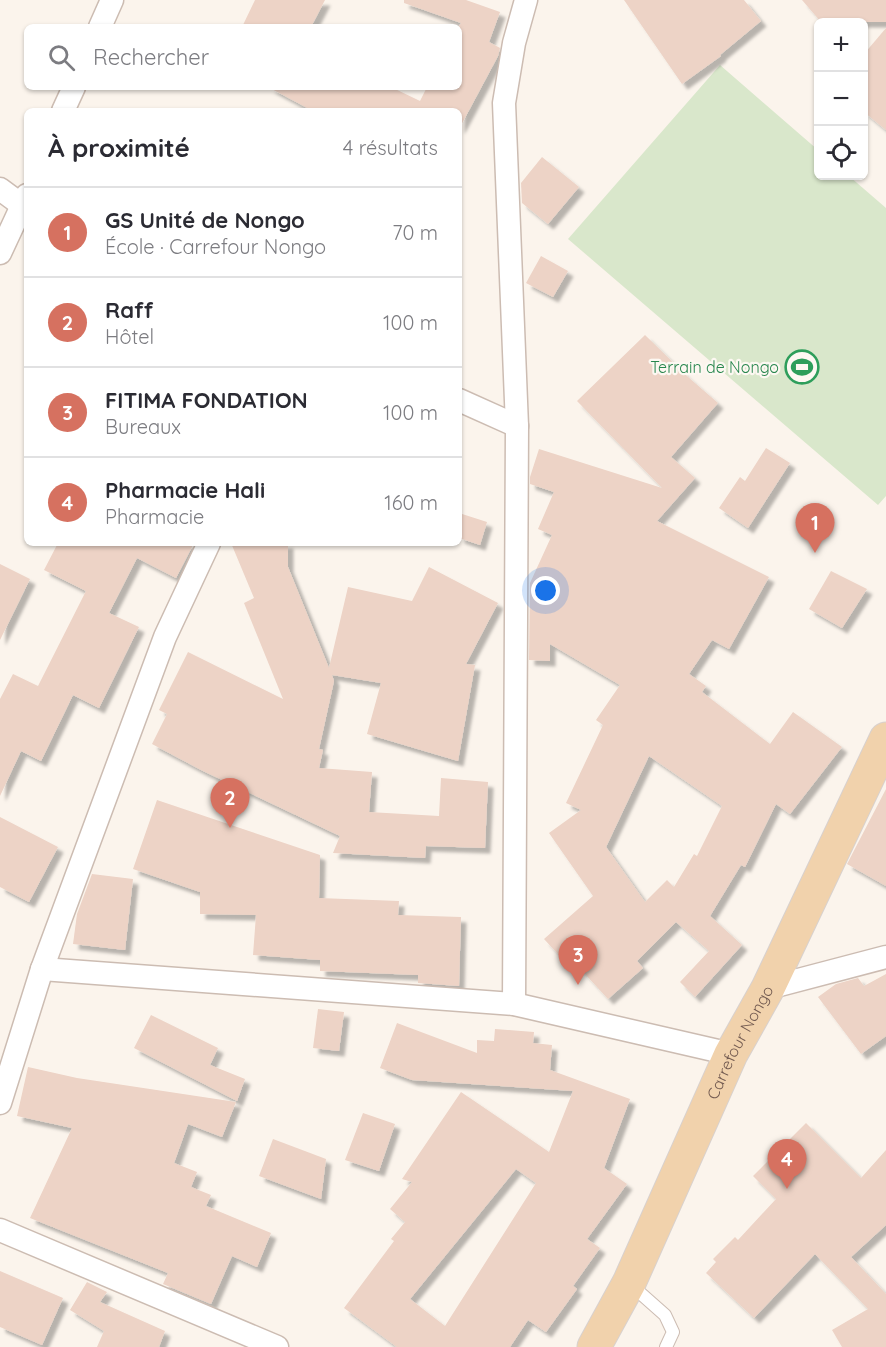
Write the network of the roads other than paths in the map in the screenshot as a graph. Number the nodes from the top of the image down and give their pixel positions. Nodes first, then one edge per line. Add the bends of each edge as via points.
1 (112, 0) edge
2 (526, 0) edge
3 (101, 24) edge
4 (73, 90) edge
5 (64, 108) edge
6 (0, 189) edge
7 (24, 203) edge
8 (24, 206) edge
9 (0, 253) edge
10 (462, 401) edge
11 (517, 426) junction
12 (208, 546) edge
13 (886, 739) edge
14 (886, 957) edge
15 (42, 969) junction
16 (768, 988) junction
17 (514, 1004) junction
18 (731, 1054) junction
19 (0, 1102) edge
20 (0, 1230) edge
21 (629, 1283) junction
22 (601, 1341) edge
23 (277, 1347) edge
24 (666, 1347) edge

1 - 3 street
2 - 11 street via 504,103
4 - 5 street
6 - 7 street
8 - 9 street
10 - 11 street
11 - 17 street
12 - 15 street via 165,637
13 - 16 main road, Carrefour Nongo
14 - 16 street
15 - 17 street
15 - 19 street
16 - 18 main road, Carrefour Nongo
17 - 18 street
18 - 21 main road, Carrefour Nongo
20 - 23 street
21 - 22 main road, Carrefour Nongo
21 - 24 lane via 665,1314 673,1332

